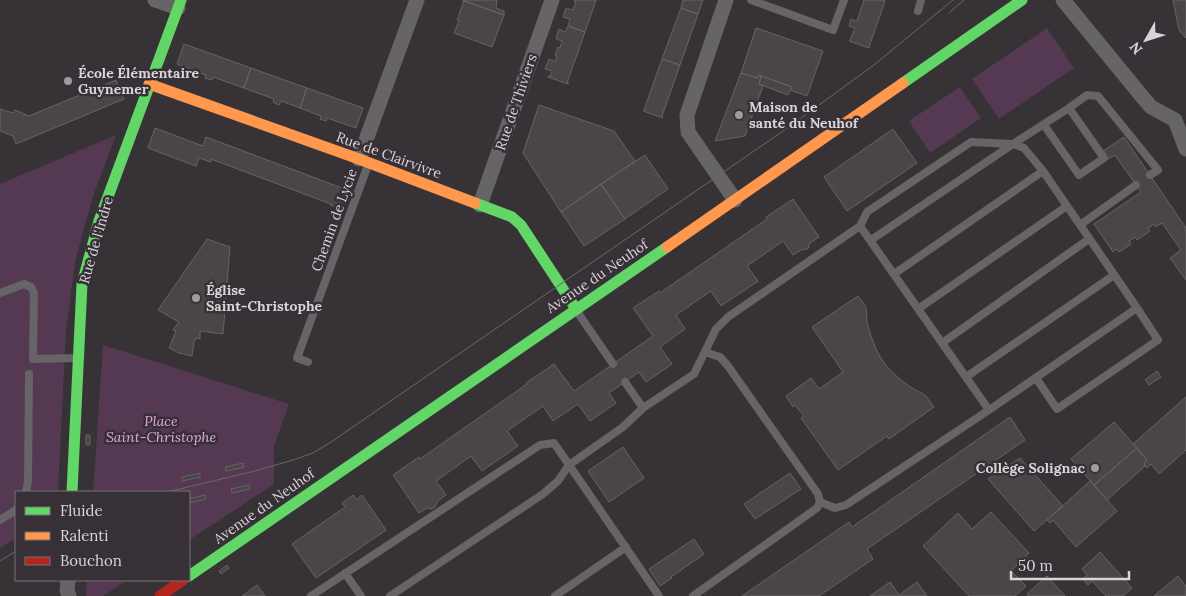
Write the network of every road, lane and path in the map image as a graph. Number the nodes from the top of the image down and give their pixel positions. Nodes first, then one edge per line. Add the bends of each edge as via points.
1 (155, 0) edge
2 (417, 0) edge
3 (552, 0) edge
4 (726, 0) edge
5 (751, 0) edge
6 (844, 0) edge
7 (921, 0) edge
8 (1022, 0) edge
9 (1064, 0) edge
10 (179, 4) edge
11 (918, 11) dead end
12 (149, 84) junction
13 (1068, 108) junction
14 (1180, 118) edge
15 (1044, 125) junction
16 (1013, 144) junction
17 (1186, 148) edge
18 (364, 161) junction
19 (1043, 171) junction
20 (1150, 176) dead end
21 (1136, 185) dead end
22 (735, 200) junction
23 (480, 205) junction
24 (1066, 206) junction
25 (1080, 225) junction
26 (860, 226) junction
27 (1089, 239) junction
28 (871, 240) junction
29 (894, 274) junction
30 (1114, 275) junction
31 (0, 293) edge
32 (1137, 308) junction
33 (576, 309) junction
34 (918, 309) junction
35 (942, 343) junction
36 (704, 352) junction
37 (78, 358) junction
38 (308, 362) dead end
39 (613, 364) dead end
40 (29, 374) dead end
41 (966, 377) junction
42 (1036, 378) junction
43 (625, 382) dead end
44 (643, 408) junction
45 (988, 410) junction
46 (569, 465) junction
47 (26, 491) edge
48 (72, 491) edge
49 (820, 502) junction
50 (15, 511) edge
51 (0, 520) edge
52 (626, 548) junction
53 (345, 573) junction
54 (190, 575) edge
55 (182, 581) edge
56 (160, 596) edge
57 (311, 596) edge
58 (361, 596) edge
59 (390, 596) edge
60 (555, 596) edge
61 (659, 596) edge
62 (694, 596) edge

1 - 10 street
2 - 18 street
3 - 23 street, Rue de Thiviers
4 - 22 street via 687,123 688,132
5 - 6 lane via 832,30
7 - 11 lane
8 - 22 street, Avenue du Neuhof
9 - 14 street via 1152,107
10 - 12 street, Rue de l'Indre
12 - 18 street, Rue de Clairvivre
12 - 37 street, Rue de l'Indre via 99,221 82,284
13 - 15 lane
13 - 15 lane via 1104,158 1079,175
13 - 20 lane via 1088,95 1098,96 1158,170
14 - 17 street
15 - 16 lane
16 - 19 lane via 1024,148
16 - 26 lane via 971,142 867,212
16 - 28 lane
18 - 23 street, Rue de Clairvivre
18 - 38 lane, Chemin de Lycie via 297,358
19 - 24 lane
19 - 29 lane
21 - 25 lane
22 - 33 street, Avenue du Neuhof
23 - 33 street, Rue de Clairvivre via 520,222
24 - 25 lane
24 - 34 lane
25 - 27 lane
26 - 28 lane
26 - 36 lane via 728,317 716,329
27 - 30 lane
27 - 35 lane
28 - 29 lane
29 - 34 lane
30 - 32 lane
30 - 41 lane
31 - 37 lane via 24,284 31,286 34,293 32,359
32 - 42 lane
32 - 42 lane via 1158,340 1057,409
33 - 39 lane
33 - 54 street, Avenue du Neuhof
34 - 35 lane
35 - 41 lane
36 - 44 lane via 694,374
36 - 49 lane via 720,357 728,366 818,494
37 - 48 street, Rue de l'Indre
40 - 47 lane
41 - 45 lane
42 - 45 lane
43 - 44 lane
44 - 46 lane via 623,428
45 - 49 lane via 846,505 835,508
46 - 52 lane
46 - 53 lane via 554,443 540,445
46 - 59 lane via 543,494
49 - 62 lane via 817,508
50 - 51 lane
52 - 60 lane
52 - 61 lane
53 - 57 lane
53 - 58 lane
55 - 56 street

